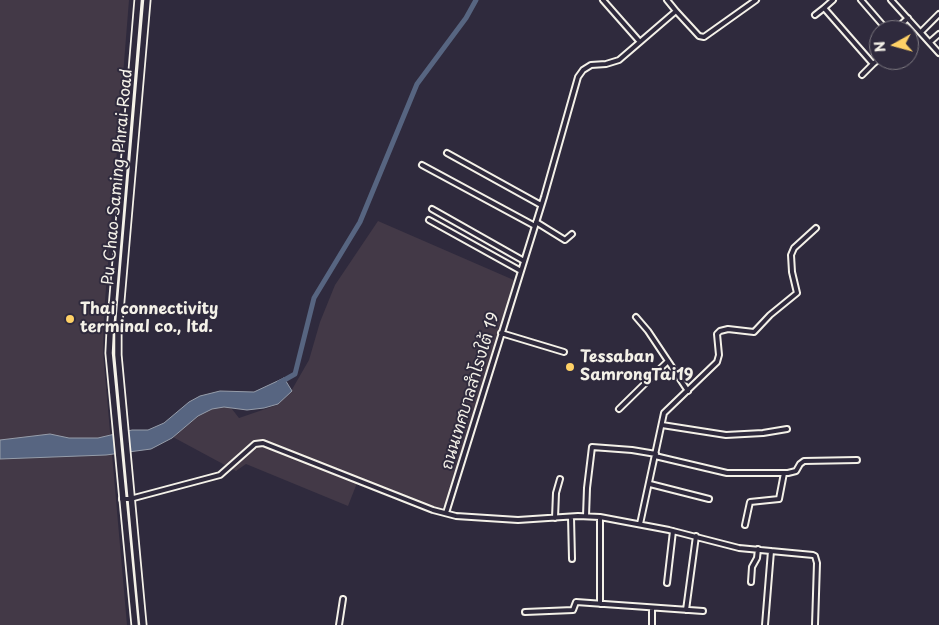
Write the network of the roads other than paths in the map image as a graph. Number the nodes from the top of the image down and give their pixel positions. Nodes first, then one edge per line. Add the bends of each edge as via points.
1 (138, 0) edge
2 (147, 0) edge
3 (603, 0) edge
4 (667, 0) edge
5 (756, 0) edge
6 (833, 0) edge
7 (861, 0) edge
8 (891, 0) edge
9 (824, 8) junction
10 (676, 11) junction
11 (939, 14) edge
12 (814, 15) dead end
13 (908, 18) joint
14 (878, 20) edge
15 (921, 32) junction
16 (939, 34) edge
17 (640, 42) junction
18 (930, 42) junction
19 (939, 53) edge
20 (869, 59) edge
21 (869, 68) edge
22 (862, 75) dead end
23 (447, 153) dead end
24 (422, 165) dead end
25 (541, 205) junction
26 (432, 209) dead end
27 (429, 220) dead end
28 (535, 224) junction
29 (816, 228) dead end
30 (572, 234) dead end
31 (524, 261) junction
32 (521, 271) junction
33 (636, 317) dead end
34 (501, 334) junction
35 (564, 352) dead end
36 (668, 361) junction
37 (688, 391) junction
38 (619, 409) dead end
39 (662, 425) junction
40 (787, 429) dead end
41 (656, 455) junction
42 (856, 460) dead end
43 (784, 473) junction
44 (560, 479) dead end
45 (650, 484) junction
46 (122, 499) junction
47 (130, 499) junction
48 (709, 499) dead end
49 (448, 514) junction
50 (586, 516) junction
51 (571, 517) junction
52 (600, 517) junction
53 (555, 518) junction
54 (640, 524) junction
55 (745, 525) dead end
56 (673, 531) junction
57 (696, 536) junction
58 (758, 549) junction
59 (771, 551) junction
60 (572, 559) dead end
61 (751, 582) dead end
62 (667, 584) dead end
63 (344, 599) dead end
64 (600, 604) junction
65 (652, 608) junction
66 (686, 610) junction
67 (525, 612) dead end
68 (702, 612) dead end
69 (135, 625) edge
70 (143, 625) edge
71 (339, 625) edge
72 (652, 625) edge
73 (765, 625) edge
74 (815, 625) edge

1 - 46 main road, Pu Chao Saming Phrai Road via 110,332 110,367
2 - 47 main road, Pu Chao Saming Phrai Road via 118,334
3 - 17 street
4 - 10 street
5 - 10 street via 702,37
6 - 9 street
7 - 14 street
8 - 13 street
9 - 12 street
9 - 20 street
10 - 17 street, ถนนเทศบาลสำโรงใต้ 19
11 - 15 street
13 - 15 street
15 - 18 street
16 - 18 street
17 - 25 street, ถนนเทศบาลสำโรงใต้ 19 via 619,60 591,65 580,73
18 - 19 street
21 - 22 street
23 - 25 street
24 - 28 street
25 - 28 street, ถนนเทศบาลสำโรงใต้ 19
26 - 31 street
27 - 32 street
28 - 30 street via 565,240
28 - 31 street, ถนนเทศบาลสำโรงใต้ 19
29 - 37 street via 791,254 797,293 754,332 720,331 717,334 717,362
31 - 32 street, ถนนเทศบาลสำโรงใต้ 19
32 - 34 street, ถนนเทศบาลสำโรงใต้ 19
33 - 36 street
34 - 35 street
34 - 49 street, ถนนเทศบาลสำโรงใต้ 19
36 - 37 street
36 - 38 street
37 - 39 street via 664,413
39 - 40 street via 726,434
39 - 41 street
41 - 43 street via 721,473
41 - 45 street
41 - 50 street via 592,447
42 - 43 street via 804,461 794,472
43 - 55 street via 780,499 750,502
44 - 53 street
45 - 48 street
45 - 54 street
46 - 47 street
46 - 69 main road, Pu Chao Saming Phrai Road
47 - 49 street via 220,475 258,442 263,442
47 - 70 main road, Pu Chao Saming Phrai Road
49 - 53 street via 510,520
50 - 51 street
50 - 52 street
51 - 53 street
51 - 60 street
52 - 54 street
52 - 64 street
54 - 56 street
56 - 57 street
56 - 62 street
57 - 58 street via 739,548
57 - 66 street
58 - 59 street
58 - 61 street
59 - 73 street
59 - 74 street via 816,556
63 - 71 street
64 - 65 street
64 - 67 street via 576,602 573,610
65 - 66 street
65 - 72 street
66 - 68 street

